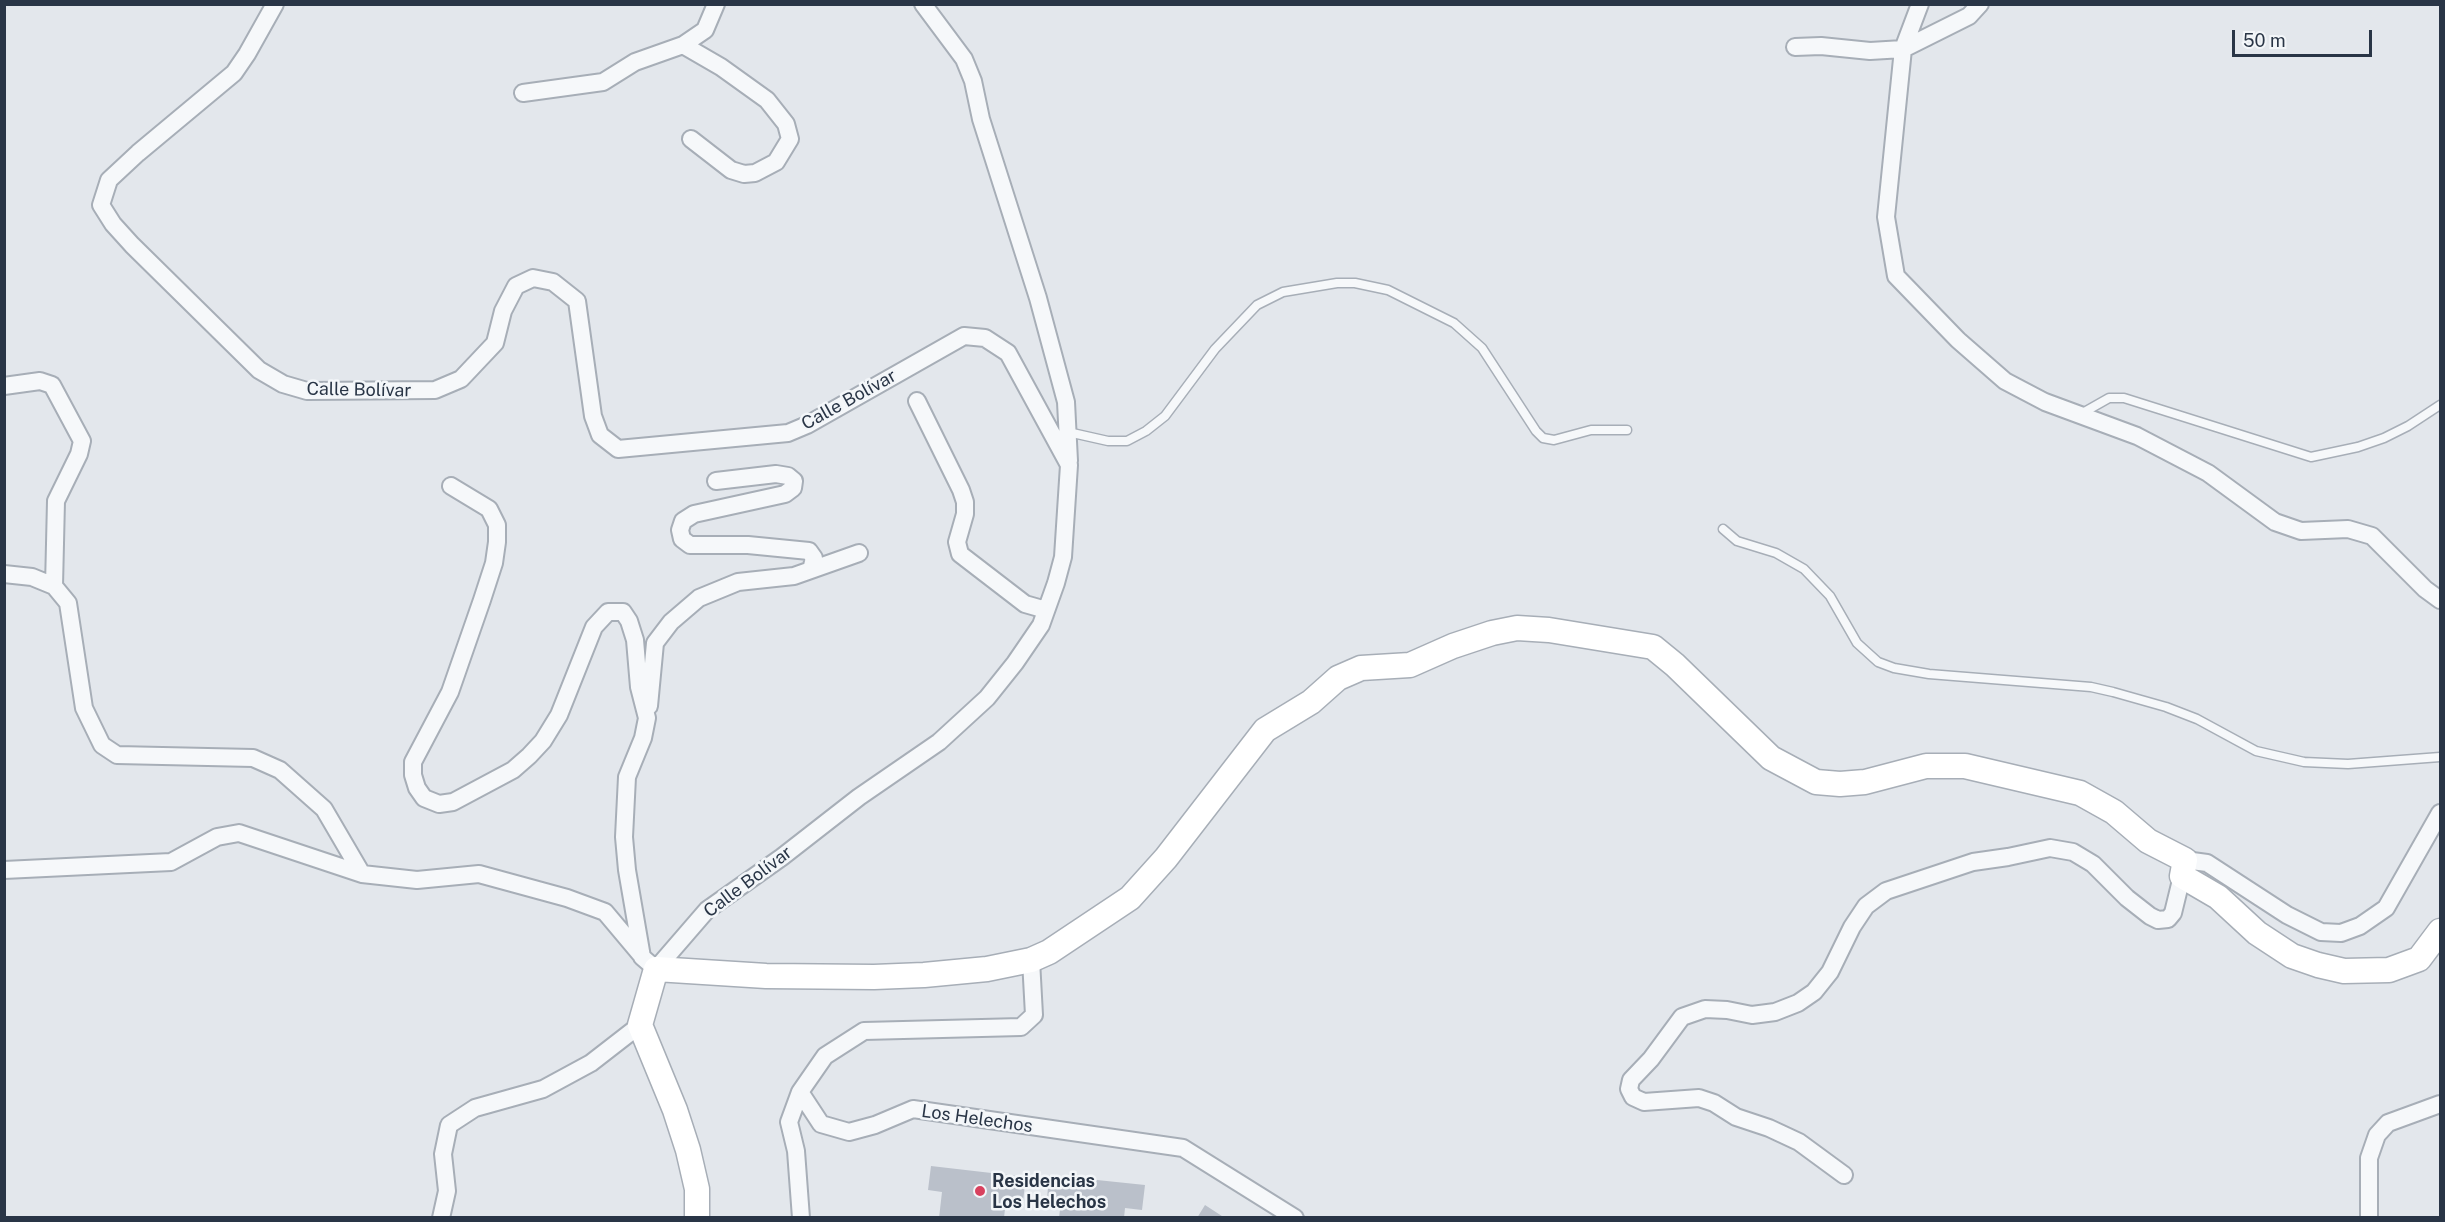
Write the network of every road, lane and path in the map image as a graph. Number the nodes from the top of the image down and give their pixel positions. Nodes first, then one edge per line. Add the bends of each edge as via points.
1 (274, 4) edge
2 (716, 4) edge
3 (923, 4) edge
4 (1920, 4) edge
5 (1980, 4) edge
6 (682, 45) junction
7 (1795, 47) dead end
8 (1903, 49) junction
9 (523, 93) dead end
10 (691, 139) dead end
11 (4, 386) edge
12 (917, 401) dead end
13 (2440, 405) edge
14 (2078, 416) junction
15 (1627, 430) dead end
16 (1068, 432) junction
17 (1069, 465) junction
18 (716, 481) dead end
19 (451, 486) dead end
20 (1723, 529) dead end
21 (859, 553) dead end
22 (811, 570) junction
23 (4, 574) edge
24 (54, 586) junction
25 (2440, 600) edge
26 (1046, 610) junction
27 (647, 718) junction
28 (2440, 757) edge
29 (2440, 813) edge
30 (2184, 868) junction
31 (4, 870) edge
32 (362, 874) junction
33 (2440, 931) edge
34 (1031, 960) junction
35 (649, 963) junction
36 (640, 1025) junction
37 (800, 1092) junction
38 (2440, 1104) edge
39 (1844, 1175) dead end
40 (441, 1218) edge
41 (697, 1218) edge
42 (801, 1218) edge
43 (1295, 1218) edge
44 (2369, 1218) edge

1 - 17 street, Calle Bolívar via 234,73 109,180 101,205 132,246 267,375 307,392 435,390 461,379 495,343 503,311 516,286 533,278 553,282 577,301 593,416 600,435 618,449 788,433 964,336 985,338 1008,353
2 - 6 street via 705,30
3 - 16 street via 964,59 972,81 1038,298 1066,402
4 - 8 street
5 - 8 street via 1969,16
6 - 9 street via 635,62 603,82
6 - 10 street via 768,100 786,124 790,139 776,162 744,174 731,170
7 - 8 street
8 - 14 street via 1887,217 1896,276 1958,340 2005,381
11 - 24 street via 40,381 52,385 82,441 56,501
12 - 26 street via 965,502 957,542 960,554 1024,604
13 - 14 lane via 2384,438 2311,457 2124,398 2109,398
14 - 25 street via 2138,436 2208,473 2275,522 2301,531 2348,529 2372,536
15 - 16 lane via 1591,430 1554,440 1543,438 1482,348 1454,323 1388,290 1337,283 1283,292 1257,305 1215,349 1165,416 1146,431 1127,441
16 - 17 street
17 - 26 street, Calle Bolívar via 1063,558
18 - 22 street via 776,474 794,481 793,488 785,494 694,514 683,521 682,539 690,545 809,551 814,558
19 - 27 street via 489,509 497,525 497,542 494,563 450,692 413,762 413,775 424,798 439,804 453,802 513,770 529,756 558,716 594,627 608,612 623,612 629,621
20 - 28 lane via 1737,541 1776,553 1804,569 1830,596 1857,643 1878,662 1894,668 2113,692 2166,706 2256,751 2304,762 2348,764
21 - 22 street
22 - 27 street via 794,576 738,582 699,598 671,622 655,643
23 - 24 street via 32,577
24 - 32 street via 68,603 84,708 102,745 117,754 253,758 280,770 324,809
26 - 35 street, Calle Bolívar via 1041,625 987,698 939,742 707,910
27 - 35 street via 627,777 624,837 627,870
29 - 30 street via 2386,908 2361,926 2341,933 2321,932 2287,915 2207,863
30 - 33 street via 2257,933 2292,956 2336,969 2389,970 2419,959
30 - 34 street via 2115,813 2080,793 1965,766 1926,766 1857,783 1816,782 1771,758 1653,647 1517,628 1454,646 1410,665 1361,668 1338,678 1311,702 1265,730 1166,858 1130,898
30 - 39 street via 2173,913 2168,919 2158,920 2127,898 2093,864 2073,852 2050,848 1972,862 1886,891 1866,906 1830,972 1814,992 1775,1012 1752,1015 1705,1009 1682,1017 1631,1080 1629,1089 1633,1097 1644,1102 1699,1098 1714,1103 1736,1117 1799,1142
31 - 32 street via 171,862 216,837 240,833
32 - 35 street via 417,880 479,874 567,898 605,912
34 - 35 street via 987,969 884,976 766,976
34 - 37 street via 1034,1015 1021,1027 864,1031 825,1056
35 - 36 street, Calle Bolívar
36 - 40 street via 591,1063 543,1089 475,1108 450,1125 443,1154 447,1191
36 - 41 street via 688,1150 697,1189
37 - 42 street via 789,1122 796,1151
37 - 43 street, Los Helechos via 821,1124 849,1132 913,1109 1183,1148
38 - 44 street via 2388,1123 2377,1135 2369,1158

